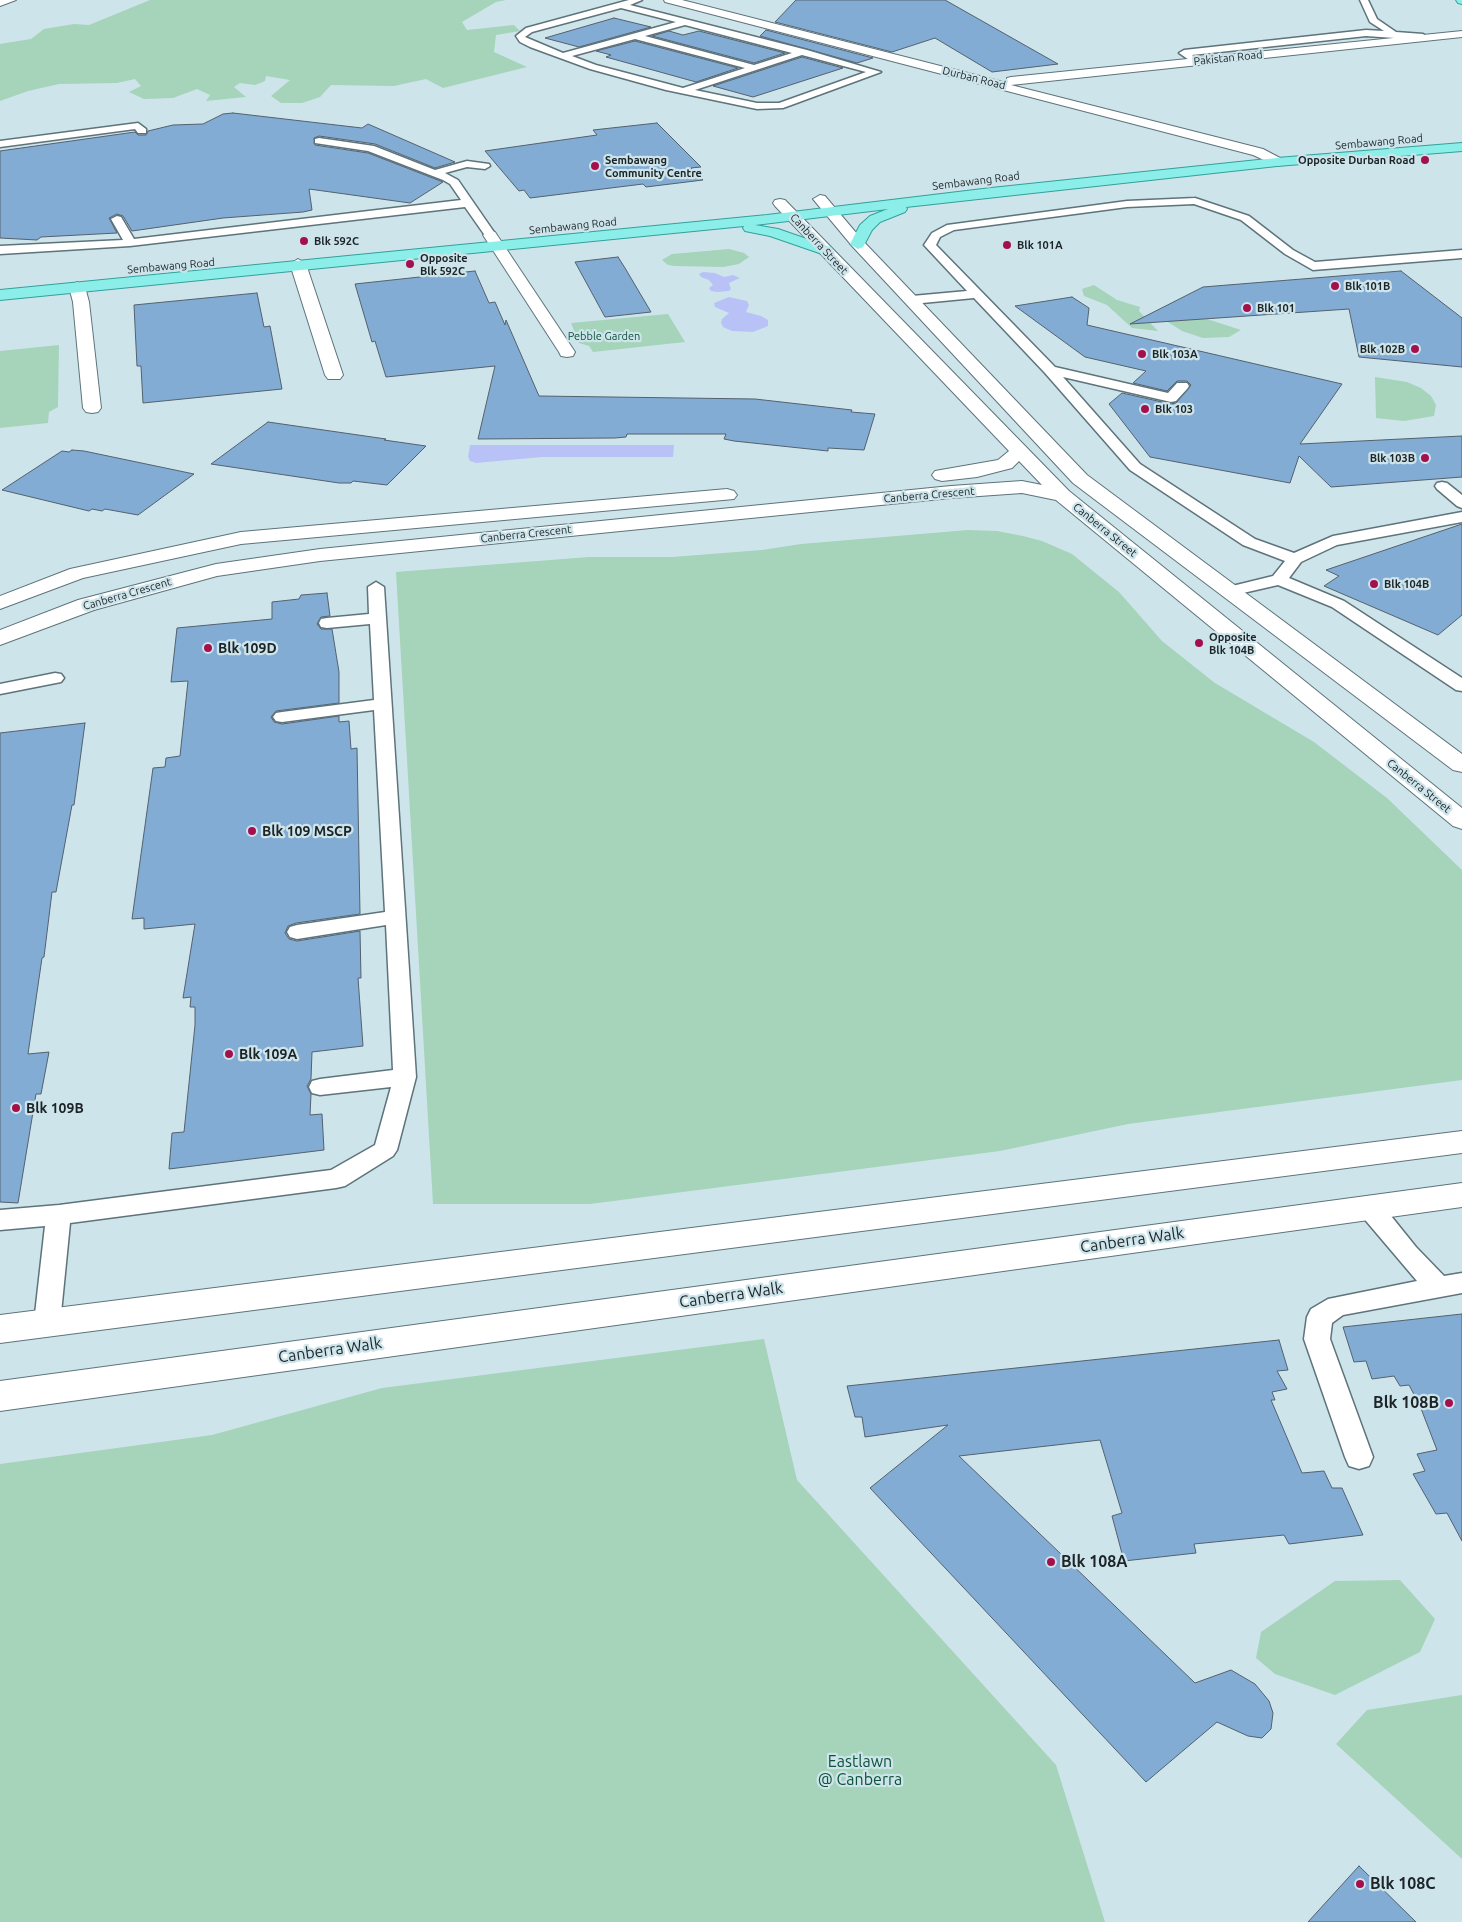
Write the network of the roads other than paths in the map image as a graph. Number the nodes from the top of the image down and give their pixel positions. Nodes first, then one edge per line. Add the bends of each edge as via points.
1 (11, 0) edge
2 (638, 0) edge
3 (669, 0) edge
4 (1364, 0) edge
5 (0, 3) edge
6 (622, 5) junction
7 (747, 8) dead end
8 (581, 16) junction
9 (599, 21) dead end
10 (749, 21) junction
11 (685, 22) junction
12 (541, 27) junction
13 (561, 32) dead end
14 (1394, 34) junction
15 (1462, 34) edge
16 (635, 36) junction
17 (1423, 37) junction
18 (613, 42) junction
19 (631, 47) dead end
20 (804, 52) junction
21 (564, 56) junction
22 (1195, 61) junction
23 (755, 68) junction
24 (714, 70) dead end
25 (732, 75) junction
26 (820, 80) dead end
27 (994, 83) junction
28 (840, 86) junction
29 (683, 91) junction
30 (780, 93) dead end
31 (800, 99) junction
32 (142, 131) dead end
33 (1462, 135) edge
34 (319, 141) dead end
35 (6, 146) edge
36 (1462, 147) edge
37 (1258, 152) junction
38 (1277, 162) junction
39 (485, 166) dead end
40 (434, 173) junction
41 (820, 199) junction
42 (932, 199) junction
43 (467, 203) junction
44 (780, 204) junction
45 (1127, 204) junction
46 (830, 212) junction
47 (794, 216) junction
48 (1138, 216) dead end
49 (117, 219) dead end
50 (703, 225) junction
51 (493, 240) junction
52 (130, 243) junction
53 (858, 244) junction
54 (0, 250) edge
55 (825, 250) junction
56 (1462, 254) edge
57 (298, 264) junction
58 (0, 282) edge
59 (77, 287) junction
60 (976, 294) junction
61 (0, 295) edge
62 (912, 300) junction
63 (567, 352) dead end
64 (1050, 370) junction
65 (334, 375) dead end
66 (1182, 386) dead end
67 (92, 408) dead end
68 (1019, 452) junction
69 (1080, 479) junction
70 (1442, 486) dead end
71 (1056, 488) junction
72 (1462, 504) edge
73 (1462, 517) edge
74 (1295, 559) junction
75 (1279, 580) junction
76 (376, 587) dead end
77 (1230, 591) junction
78 (0, 603) edge
79 (378, 618) junction
80 (327, 623) dead end
81 (0, 638) edge
82 (54, 678) dead end
83 (1462, 686) edge
84 (0, 689) edge
85 (383, 704) junction
86 (282, 717) dead end
87 (1462, 765) edge
88 (1462, 821) edge
89 (397, 917) junction
90 (297, 932) dead end
91 (405, 1077) junction
92 (320, 1087) dead end
93 (1462, 1142) edge
94 (1462, 1195) edge
95 (1370, 1208) junction
96 (59, 1215) junction
97 (0, 1220) edge
98 (1450, 1285) edge
99 (47, 1323) junction
100 (0, 1330) edge
101 (0, 1396) edge
102 (1359, 1457) dead end

1 - 5 street
2 - 6 lane
3 - 10 street, Durban Road
4 - 14 lane via 1373,20
6 - 8 lane
6 - 11 lane
7 - 10 street
8 - 9 lane
8 - 12 lane
10 - 27 street, Durban Road
11 - 16 lane
11 - 20 lane
12 - 13 lane
12 - 21 lane via 522,34 522,40
14 - 17 lane
14 - 22 lane via 1366,33 1184,53
15 - 17 street, Pakistan Road
16 - 18 lane
16 - 23 lane
17 - 22 street, Pakistan Road
18 - 19 lane
18 - 21 lane
20 - 23 lane
20 - 28 lane via 876,72
21 - 29 lane
22 - 27 street, Pakistan Road
23 - 25 lane
24 - 25 lane
25 - 29 lane
26 - 28 lane
27 - 37 street, Durban Road
28 - 31 lane
29 - 31 lane via 757,106 780,106
30 - 31 lane
32 - 35 lane via 138,126
33 - 37 main road, Sembawang Road
34 - 40 lane via 370,148
36 - 38 main road, Sembawang Road
37 - 38 street, Durban Road
37 - 41 main road, Sembawang Road
38 - 42 main road, Sembawang Road
39 - 40 lane via 468,164
40 - 43 lane via 454,182
41 - 44 main road, Sembawang Road
41 - 46 street, Canberra Street
42 - 46 main road, Sembawang Road
42 - 53 main road via 875,219 864,228
43 - 51 lane
43 - 52 lane
44 - 47 street, Canberra Street
44 - 51 main road, Sembawang Road
45 - 48 lane
45 - 56 lane via 1195,201 1245,218 1313,266
45 - 60 lane via 951,227 936,235 930,245
46 - 47 main road, Sembawang Road
46 - 53 street, Canberra Street
47 - 50 main road, Sembawang Road
47 - 55 street, Canberra Street
49 - 52 lane
50 - 51 main road, Sembawang Road
50 - 55 main road via 760,230
51 - 57 main road, Sembawang Road
51 - 58 main road, Sembawang Road
51 - 63 street
52 - 54 lane
53 - 62 street, Canberra Street
55 - 68 street, Canberra Street
57 - 59 main road, Sembawang Road
57 - 65 street
59 - 61 main road, Sembawang Road
59 - 67 street via 82,302
60 - 62 lane
60 - 64 lane
62 - 69 street, Canberra Street
64 - 66 lane via 1171,398
64 - 74 lane via 1135,467 1249,542
68 - 71 street, Canberra Street
68 - 78 street, Canberra Crescent via 1005,464 977,471 241,538 77,573
69 - 71 street
69 - 77 street, Canberra Street
70 - 72 lane
71 - 81 street, Canberra Crescent via 951,492 320,555 216,570 86,604
71 - 88 street, Canberra Street
73 - 74 lane via 1333,541
74 - 75 lane
75 - 77 lane
75 - 83 lane via 1338,604
76 - 79 lane
77 - 87 street, Canberra Street
79 - 80 lane
79 - 85 lane
82 - 84 lane
85 - 86 lane
85 - 89 lane
89 - 90 lane
89 - 91 lane
91 - 92 lane
91 - 96 lane via 385,1150 336,1179
93 - 99 street
94 - 95 street, Canberra Walk
95 - 98 lane via 1407,1254
95 - 101 street, Canberra Walk
96 - 97 lane
96 - 99 lane
98 - 102 lane via 1337,1306 1320,1317 1317,1338
99 - 100 street

